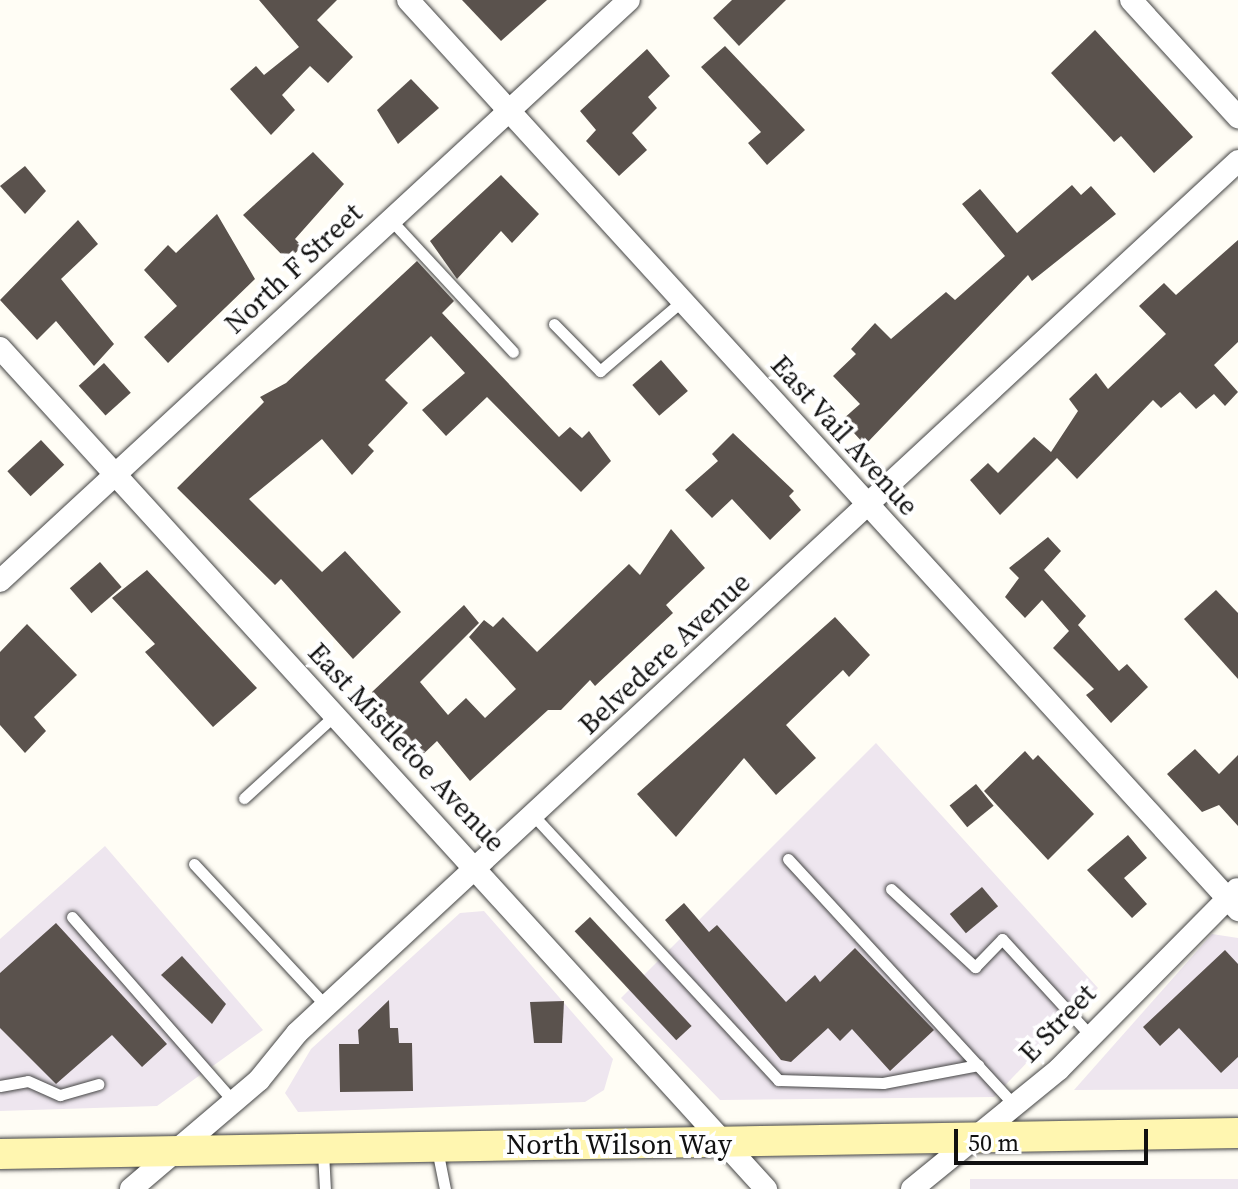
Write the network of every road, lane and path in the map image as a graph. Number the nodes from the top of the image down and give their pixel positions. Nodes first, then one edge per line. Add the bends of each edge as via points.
1 (408, 0) edge
2 (629, 0) edge
3 (1131, 0) edge
4 (508, 110) junction
5 (1238, 117) edge
6 (1238, 161) edge
7 (390, 219) junction
8 (682, 301) junction
9 (554, 324) dead end
10 (0, 348) edge
11 (513, 352) dead end
12 (116, 475) junction
13 (868, 505) junction
14 (0, 581) edge
15 (336, 714) junction
16 (244, 798) dead end
17 (533, 815) junction
18 (788, 859) dead end
19 (194, 864) dead end
20 (476, 868) junction
21 (891, 889) dead end
22 (1234, 899) edge
23 (72, 917) dead end
24 (326, 1006) junction
25 (1089, 1034) junction
26 (978, 1065) junction
27 (98, 1084) dead end
28 (0, 1086) edge
29 (234, 1102) junction
30 (1014, 1105) junction
31 (1238, 1133) edge
32 (961, 1143) junction
33 (723, 1144) junction
34 (436, 1145) junction
35 (322, 1147) junction
36 (179, 1149) junction
37 (0, 1154) edge
38 (131, 1189) edge
39 (325, 1189) edge
40 (445, 1189) edge
41 (766, 1189) edge
42 (912, 1189) edge

1 - 4 street, East Vail Avenue
2 - 4 street, North F Street
3 - 5 street
4 - 7 street, North F Street
4 - 8 street, East Vail Avenue
6 - 13 street, Belvedere Avenue
7 - 11 lane
7 - 12 street, North F Street
8 - 9 lane via 600,371
8 - 13 street, East Vail Avenue
10 - 12 street, East Mistletoe Avenue
12 - 14 street, North F Street
12 - 15 street, East Mistletoe Avenue
13 - 17 street, Belvedere Avenue
13 - 22 street, East Vail Avenue
15 - 16 lane
15 - 20 street, East Mistletoe Avenue
17 - 20 street, Belvedere Avenue
17 - 26 lane via 778,1080 883,1083
18 - 26 lane
19 - 24 lane
20 - 24 street, Belvedere Avenue
20 - 33 street, East Mistletoe Avenue
21 - 25 lane via 975,967 1002,939
22 - 25 street, E Street
23 - 29 lane
24 - 29 street, Belvedere Avenue
25 - 30 street, E Street
26 - 30 lane
27 - 28 lane via 60,1095 28,1081
29 - 36 street, Belvedere Avenue
30 - 32 street, E Street
31 - 32 main road, North Wilson Way
32 - 33 main road, North Wilson Way
32 - 42 street, E Street
33 - 34 main road, North Wilson Way
33 - 41 street, East Mistletoe Avenue
34 - 35 main road, North Wilson Way
34 - 40 lane
35 - 36 main road, North Wilson Way
35 - 39 lane
36 - 37 main road, North Wilson Way
36 - 38 street, Belvedere Avenue

